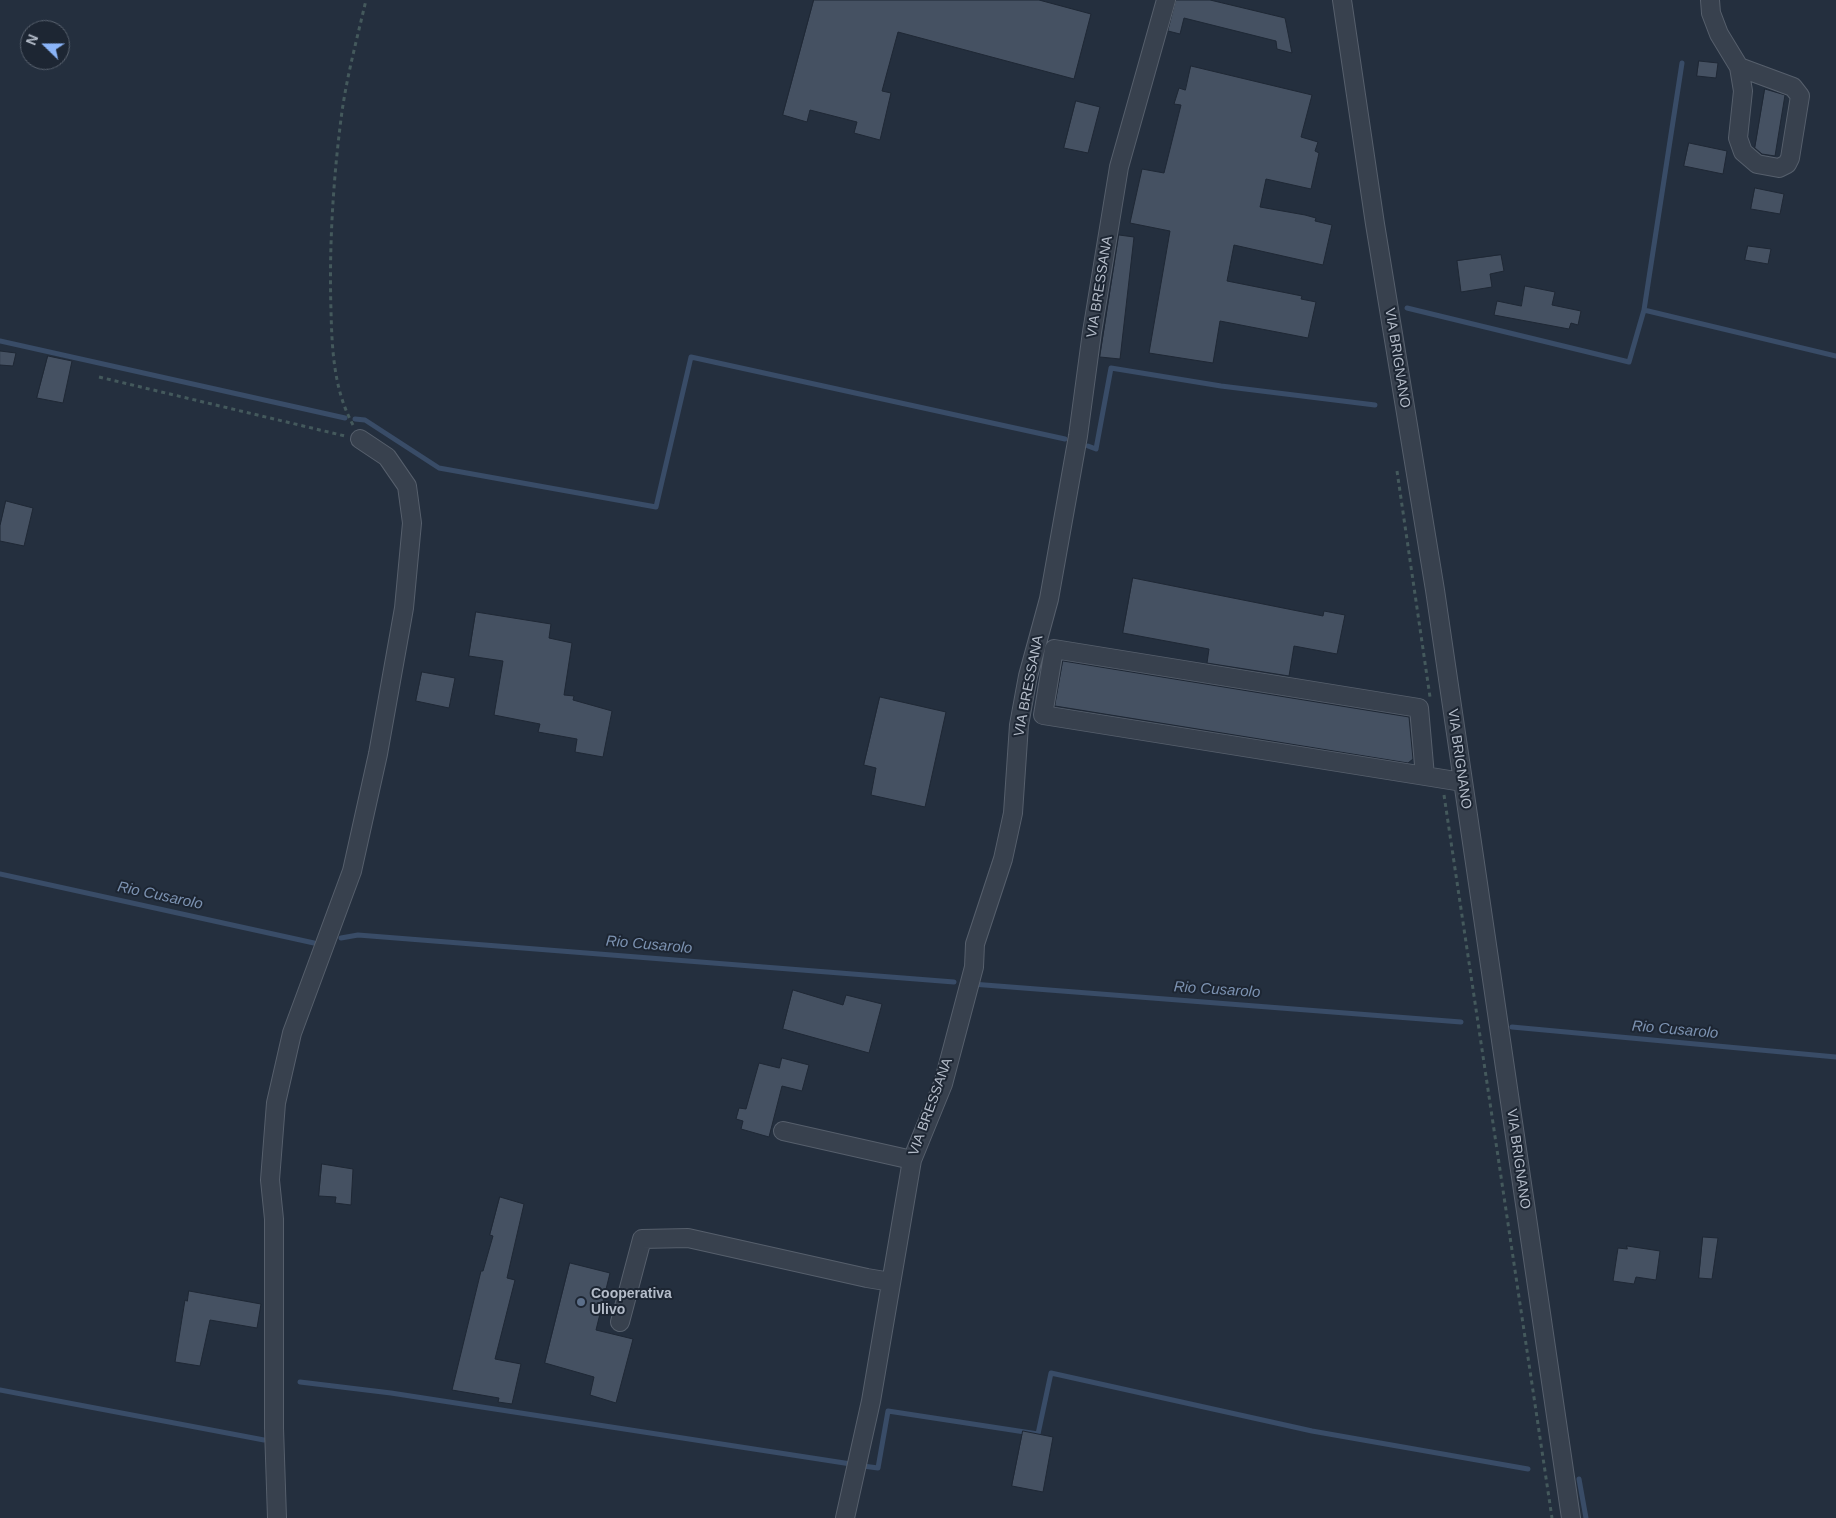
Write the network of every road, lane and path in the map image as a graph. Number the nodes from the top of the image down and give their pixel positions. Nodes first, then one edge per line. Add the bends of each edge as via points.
1 (366, 0) edge
2 (1166, 0) edge
3 (1342, 0) edge
4 (1710, 0) edge
5 (1739, 67) junction
6 (99, 377) dead end
7 (360, 439) junction
8 (1426, 776) junction
9 (1462, 782) junction
10 (783, 1131) dead end
11 (912, 1160) junction
12 (891, 1282) junction
13 (620, 1322) dead end
14 (278, 1518) edge
15 (845, 1518) edge
16 (1570, 1518) edge

1 - 7 path via 341,118 330,283 333,362 346,412
2 - 11 street, VIA BRESSANA via 1119,167 1078,436 1049,599 1028,676 1019,725 1013,814 1005,850 974,944 974,968 943,1084
3 - 9 street, VIA BRIGNANO
4 - 5 street via 1719,34
5 - 5 street via 1743,91 1738,138 1743,152 1757,164 1779,168 1790,158 1800,96 1793,88
6 - 7 path
7 - 14 street via 387,457 407,486 412,523 404,608 378,754 352,871 292,1033 276,1102 270,1180 274,1219 274,1428
8 - 8 street via 1043,715 1054,649 1419,708
8 - 9 street
9 - 16 street, VIA BRIGNANO
10 - 11 street
11 - 12 street, VIA BRESSANA
12 - 13 street via 688,1238 642,1238
12 - 15 street, VIA BRESSANA

